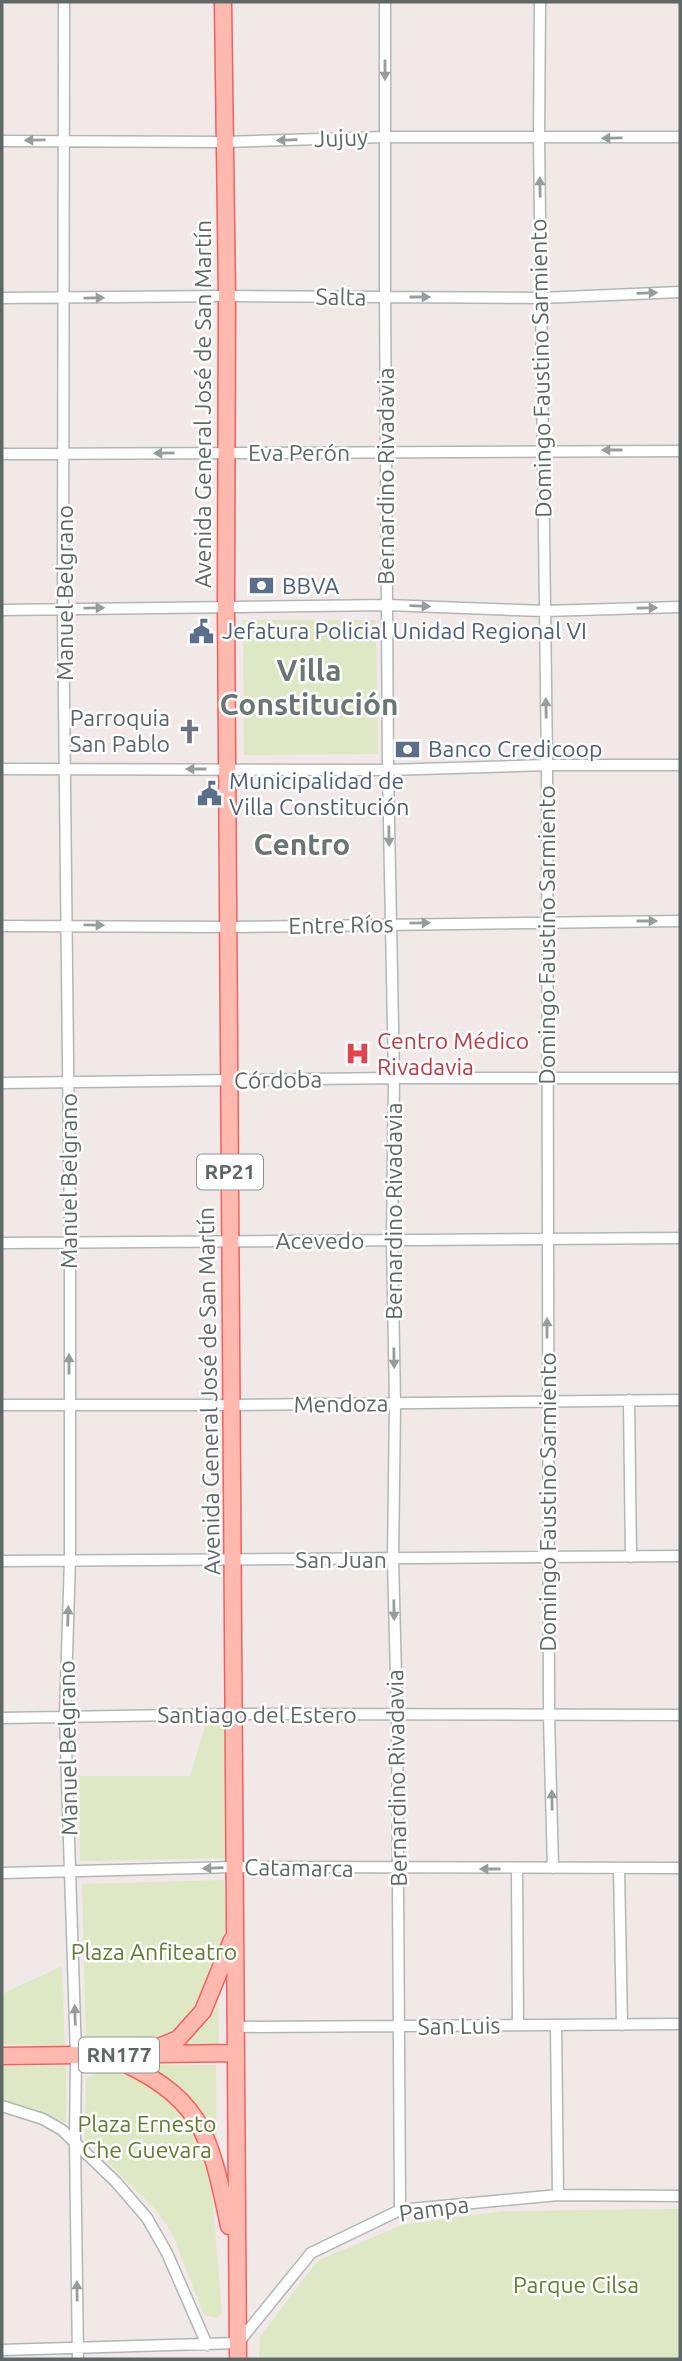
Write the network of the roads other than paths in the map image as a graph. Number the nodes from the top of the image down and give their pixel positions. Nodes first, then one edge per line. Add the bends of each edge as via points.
1 (64, 2) edge
2 (223, 2) edge
3 (385, 2) edge
4 (540, 2) edge
5 (386, 137) junction
6 (680, 137) edge
7 (539, 139) junction
8 (64, 140) junction
9 (2, 141) edge
10 (225, 142) junction
11 (680, 292) edge
12 (227, 296) junction
13 (385, 297) junction
14 (2, 298) edge
15 (64, 298) junction
16 (541, 298) junction
17 (542, 450) junction
18 (680, 451) edge
19 (227, 453) junction
20 (386, 453) junction
21 (2, 454) edge
22 (65, 455) junction
23 (387, 605) junction
24 (226, 606) junction
25 (680, 607) edge
26 (64, 608) junction
27 (2, 610) edge
28 (544, 611) junction
29 (547, 765) junction
30 (680, 765) edge
31 (2, 769) edge
32 (66, 769) junction
33 (229, 769) junction
34 (388, 770) junction
35 (680, 921) edge
36 (545, 922) junction
37 (391, 924) junction
38 (67, 925) junction
39 (2, 926) edge
40 (229, 927) junction
41 (394, 1078) junction
42 (680, 1078) edge
43 (547, 1079) junction
44 (230, 1081) junction
45 (2, 1083) edge
46 (69, 1083) junction
47 (680, 1238) edge
48 (547, 1239) junction
49 (392, 1240) junction
50 (70, 1241) junction
51 (230, 1241) junction
52 (2, 1242) edge
53 (629, 1400) junction
54 (680, 1400) edge
55 (548, 1401) junction
56 (395, 1403) junction
57 (2, 1405) edge
58 (69, 1405) junction
59 (232, 1405) junction
60 (631, 1556) junction
61 (680, 1556) edge
62 (549, 1557) junction
63 (70, 1560) junction
64 (234, 1560) junction
65 (393, 1560) junction
66 (2, 1561) edge
67 (235, 1714) junction
68 (680, 1715) edge
69 (65, 1716) junction
70 (397, 1716) junction
71 (550, 1716) junction
72 (2, 1718) edge
73 (235, 1867) junction
74 (553, 1868) junction
75 (680, 1868) edge
76 (398, 1869) junction
77 (517, 1869) junction
78 (619, 1869) junction
79 (70, 1871) junction
80 (2, 1873) edge
81 (236, 1928) junction
82 (518, 2025) junction
83 (556, 2025) junction
84 (622, 2025) junction
85 (680, 2025) edge
86 (237, 2027) junction
87 (399, 2027) junction
88 (236, 2053) junction
89 (140, 2054) junction
90 (106, 2055) junction
91 (2, 2056) edge
92 (76, 2056) junction
93 (2, 2106) edge
94 (75, 2141) junction
95 (558, 2195) junction
96 (680, 2196) edge
97 (400, 2210) junction
98 (236, 2262) junction
99 (207, 2345) junction
100 (2, 2350) edge
101 (238, 2351) edge
102 (78, 2354) edge

1 - 8 street, Manuel Belgrano
2 - 10 main road, Avenida General José de San Martín / RP21
3 -> 5 street, Bernardino Rivadavia
4 - 7 street, Domingo Faustino Sarmiento
5 - 7 street, Jujuy
5 -> 10 street, Jujuy
5 - 13 street, Bernardino Rivadavia
6 -> 7 street, Jujuy
16 -> 7 street, Domingo Faustino Sarmiento
8 -> 9 street, Jujuy
8 - 10 street, Jujuy
8 - 15 street, Manuel Belgrano
10 - 12 main road, Avenida General José de San Martín / RP21
16 -> 11 street, Salta
12 - 13 street, Salta
15 -> 12 street, Salta
12 - 19 main road, Avenida General José de San Martín / RP21
13 -> 16 street, Salta
13 - 20 street, Bernardino Rivadavia
14 - 15 street, Salta
15 - 22 street, Manuel Belgrano
16 - 17 street, Domingo Faustino Sarmiento
18 -> 17 street, Eva Perón
17 - 20 street, Eva Perón
17 - 28 street, Domingo Faustino Sarmiento
19 - 20 street, Eva Perón
19 -> 22 street, Eva Perón
19 - 24 main road, Avenida General José de San Martín / RP21
20 - 23 street, Bernardino Rivadavia
21 - 22 street, Eva Perón
22 - 26 street, Manuel Belgrano
23 - 24 street
23 -> 28 street
23 - 34 street, Bernardino Rivadavia
26 -> 24 street
24 - 33 main road, Avenida General José de San Martín / RP21
28 -> 25 street
26 - 27 street
26 - 32 street, Manuel Belgrano
29 -> 28 street, Domingo Faustino Sarmiento
29 - 30 street
29 - 34 street
29 - 36 street, Domingo Faustino Sarmiento
31 - 32 street
33 -> 32 street
32 - 38 street, Manuel Belgrano
33 - 34 street
33 - 40 main road, Avenida General José de San Martín / RP21
34 -> 37 street, Bernardino Rivadavia
36 -> 35 street, Entre Ríos
37 -> 36 street, Entre Ríos
36 - 43 street, Domingo Faustino Sarmiento
37 - 40 street, Entre Ríos
37 - 41 street, Bernardino Rivadavia
38 - 39 street, Entre Ríos
38 -> 40 street, Entre Ríos
38 - 46 street, Manuel Belgrano
40 - 44 main road, Avenida General José de San Martín / RP21
41 - 43 street, Córdoba
41 - 44 street, Córdoba
41 - 49 street, Bernardino Rivadavia
42 - 43 street, Córdoba
43 - 48 street, Domingo Faustino Sarmiento
44 - 46 street, Córdoba
44 - 51 main road, Avenida General José de San Martín / RP21
45 - 46 street, Córdoba
46 - 50 street, Manuel Belgrano
47 - 48 street, Acevedo
48 - 49 street, Acevedo
55 -> 48 street, Domingo Faustino Sarmiento
49 - 51 street, Acevedo
49 -> 56 street, Bernardino Rivadavia
50 - 51 street, Acevedo
50 - 52 street, Acevedo
58 -> 50 street, Manuel Belgrano
51 - 59 main road, Avenida General José de San Martín / RP21
53 - 54 street, Mendoza
53 - 55 street, Mendoza
53 - 60 street
55 - 56 street, Mendoza
55 - 62 street, Domingo Faustino Sarmiento
56 - 59 street, Mendoza
56 - 65 street, Bernardino Rivadavia
57 - 58 street, Mendoza
58 - 59 street, Mendoza
58 - 63 street, Manuel Belgrano
59 - 64 main road, Avenida General José de San Martín / RP21
60 - 61 street, San Juan
60 - 62 street, San Juan
62 - 65 street, San Juan
62 - 71 street, Domingo Faustino Sarmiento
63 - 64 street, San Juan
63 - 66 street, San Juan
69 -> 63 street, Manuel Belgrano
64 - 65 street, San Juan
64 - 67 main road, Avenida General José de San Martín / RP21
65 -> 70 street, Bernardino Rivadavia
67 - 69 street, Santiago del Estero
67 - 70 street, Santiago del Estero
67 - 73 main road, Avenida General José de San Martín / RP21
68 - 71 street, Santiago del Estero
69 - 72 street, Santiago del Estero
69 - 79 street, Manuel Belgrano
70 - 71 street, Santiago del Estero
70 - 76 street, Bernardino Rivadavia
74 -> 71 street, Domingo Faustino Sarmiento
73 - 76 street, Catamarca
73 -> 79 street, Catamarca
73 - 81 main road, Avenida General José de San Martín / RP21
74 - 77 street, Catamarca
74 - 78 street, Catamarca
75 - 78 street, Catamarca
77 -> 76 street, Catamarca
76 - 87 street, Bernardino Rivadavia
77 - 82 street
78 - 84 street
79 - 80 street, Catamarca
92 -> 79 street, Manuel Belgrano
81 - 86 main road, Avenida General José de San Martín / RP21
81 - 89 main road via 203,2011 178,2039
82 - 83 street, San Luis
82 - 87 street, San Luis
83 - 84 street, San Luis
83 - 95 street
84 - 85 street, San Luis
86 - 87 street, San Luis
86 - 88 main road, Avenida General José de San Martín / RP21
87 - 97 street, Bernardino Rivadavia
88 - 89 main road, RN177
88 - 98 main road, Avenida General José de San Martín / RP21
89 - 90 main road, RN177
90 - 92 main road, RN177
90 - 98 main road via 169,2088 191,2110 215,2160
91 - 92 main road, RN177
92 - 94 street, Manuel Belgrano
93 - 94 street via 43,2119
94 - 99 street via 147,2218
102 -> 94 street, Manuel Belgrano
95 - 96 street, Pampa
95 - 97 street, Pampa
97 - 101 street, Pampa via 311,2253
98 - 101 main road, Avenida General José de San Martín / RP21
99 - 101 street
99 - 102 street
100 - 102 street

